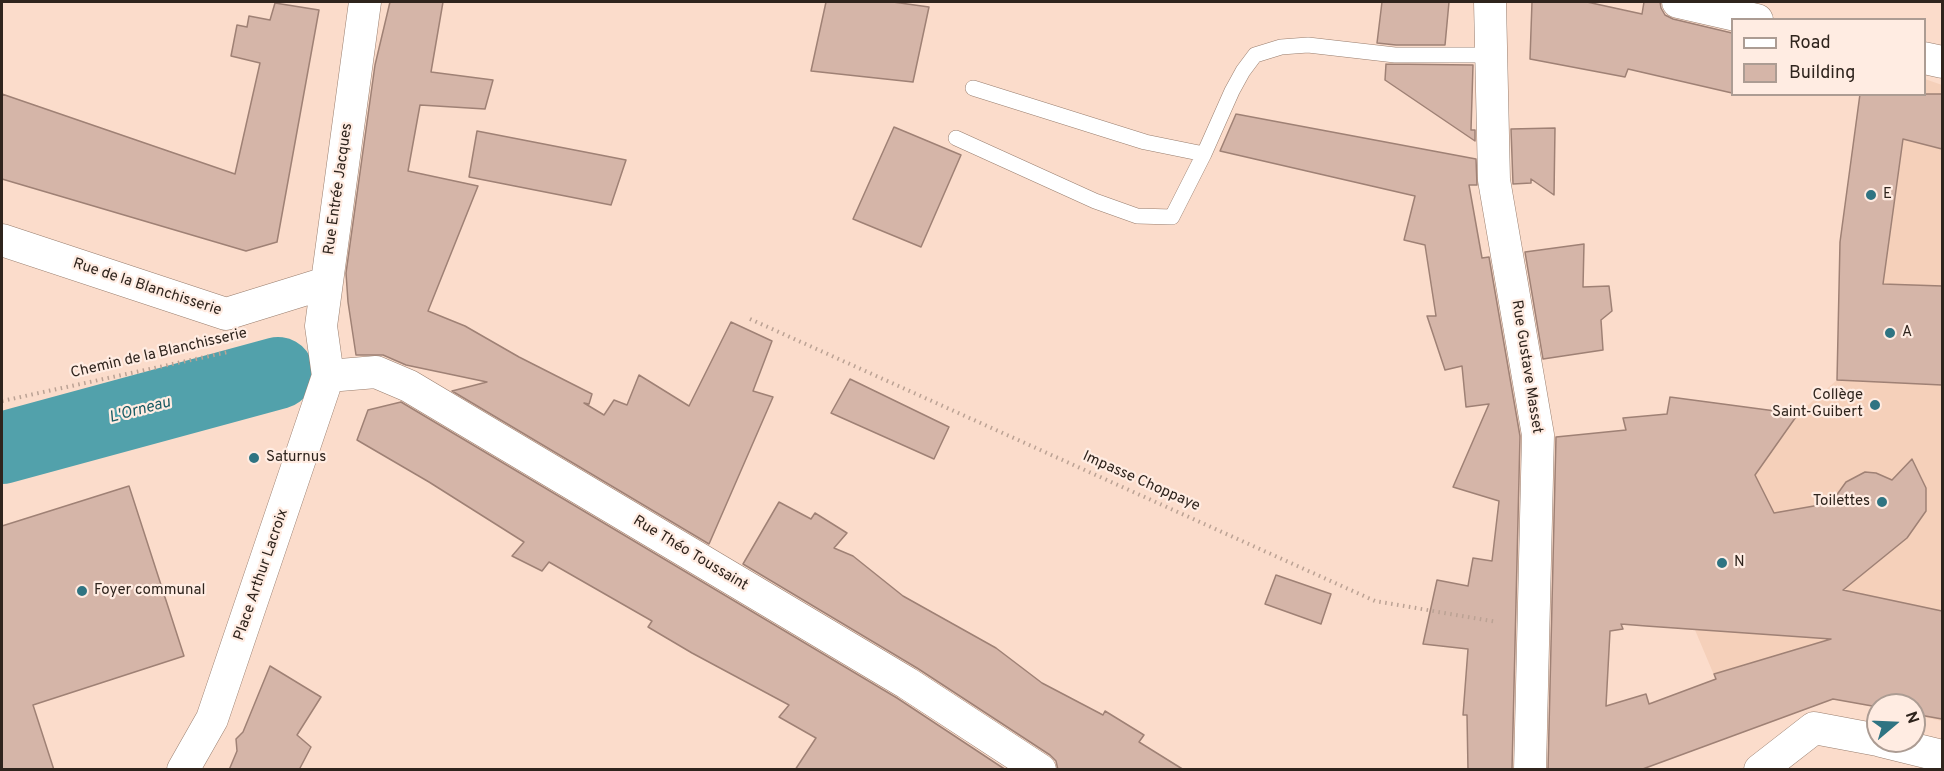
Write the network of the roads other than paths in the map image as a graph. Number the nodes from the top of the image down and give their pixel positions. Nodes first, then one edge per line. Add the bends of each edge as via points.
1 (365, 2) edge
2 (1490, 2) edge
3 (1678, 2) edge
4 (1748, 18) edge
5 (1492, 55) junction
6 (1926, 58) edge
7 (1942, 62) edge
8 (974, 88) dead end
9 (956, 138) dead end
10 (1204, 154) junction
11 (2, 240) edge
12 (326, 283) junction
13 (328, 376) junction
14 (1866, 738) edge
15 (1926, 752) edge
16 (1942, 756) edge
17 (183, 770) edge
18 (1040, 770) edge
19 (1530, 770) edge
20 (1760, 770) edge

1 - 12 street, Rue Entrée Jacques
2 - 5 street, Rue Gustave Masset
3 - 4 street
5 - 10 lane via 1395,55 1308,45 1272,50 1255,56 1243,71
5 - 19 street, Rue Gustave Masset via 1494,180 1538,435
6 - 7 street
8 - 10 lane via 1145,142
9 - 10 lane via 1137,216 1172,217
11 - 12 street, Rue de la Blanchisserie via 226,314
12 - 13 street, Rue Entrée Jacques via 321,326
13 - 17 street, Place Arthur Lacroix via 212,719
13 - 18 street, Rue Théo Toussaint via 376,372 409,386 907,683
14 - 20 street via 1814,728
15 - 16 street

